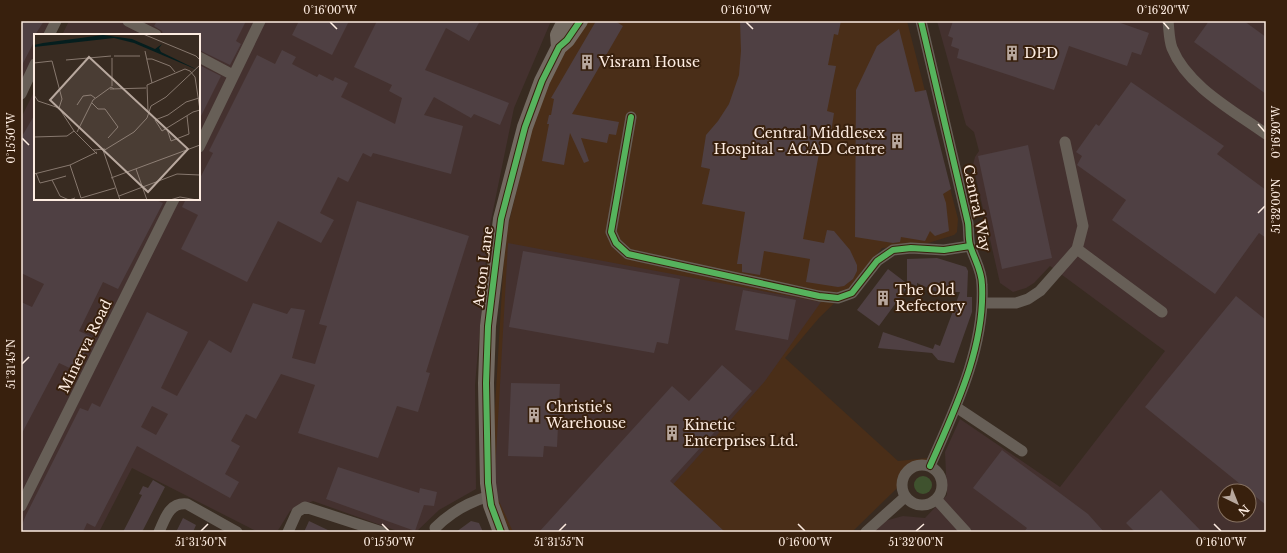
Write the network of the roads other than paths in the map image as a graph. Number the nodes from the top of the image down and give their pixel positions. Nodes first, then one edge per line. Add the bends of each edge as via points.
1 (56, 21) edge
2 (128, 21) edge
3 (260, 21) edge
4 (566, 21) edge
5 (580, 21) edge
6 (921, 21) edge
7 (1168, 21) edge
8 (50, 34) edge
9 (154, 34) edge
10 (559, 46) junction
11 (200, 58) edge
12 (34, 66) edge
13 (233, 74) junction
14 (21, 94) edge
15 (631, 117) dead end
16 (1266, 134) edge
17 (1065, 142) dead end
18 (200, 145) edge
19 (174, 200) edge
20 (970, 246) junction
21 (1077, 248) junction
22 (982, 303) junction
23 (1162, 312) dead end
24 (956, 407) junction
25 (1022, 450) dead end
26 (930, 466) junction
27 (490, 496) junction
28 (906, 497) junction
29 (937, 500) junction
30 (21, 506) edge
31 (435, 528) dead end
32 (159, 532) edge
33 (237, 532) edge
34 (288, 532) edge
35 (382, 532) edge
36 (501, 532) edge
37 (866, 532) edge
38 (966, 532) edge

1 - 8 street
2 - 9 street
3 - 13 street
4 - 10 main road, Acton Lane via 558,35
5 - 10 main road, Acton Lane via 568,40
6 - 20 street, Central Way via 968,223
7 - 16 street via 1171,47 1185,72
10 - 27 main road, Acton Lane via 542,81 525,127 501,219 488,326 486,383
11 - 13 street
12 - 14 street
13 - 18 street
15 - 20 street via 611,232 616,243 628,254 838,298 852,293 877,261 893,250 944,250
17 - 21 street via 1083,226
19 - 30 street, Minerva Road
20 - 22 street, Central Way via 982,274
21 - 22 street via 1040,292 1028,299 1016,303
21 - 23 street
22 - 24 street, Central Way via 973,356
24 - 25 street
24 - 26 street, Central Way
26 - 28 street via 918,465 905,474 902,488
26 - 29 street via 937,471 942,482
27 - 31 street via 473,500 454,511
27 - 36 main road, Acton Lane via 494,518
28 - 29 street via 913,504 920,505 928,505
28 - 37 street
29 - 38 street
32 - 33 street via 170,509 180,503
34 - 35 street via 297,512 305,507

